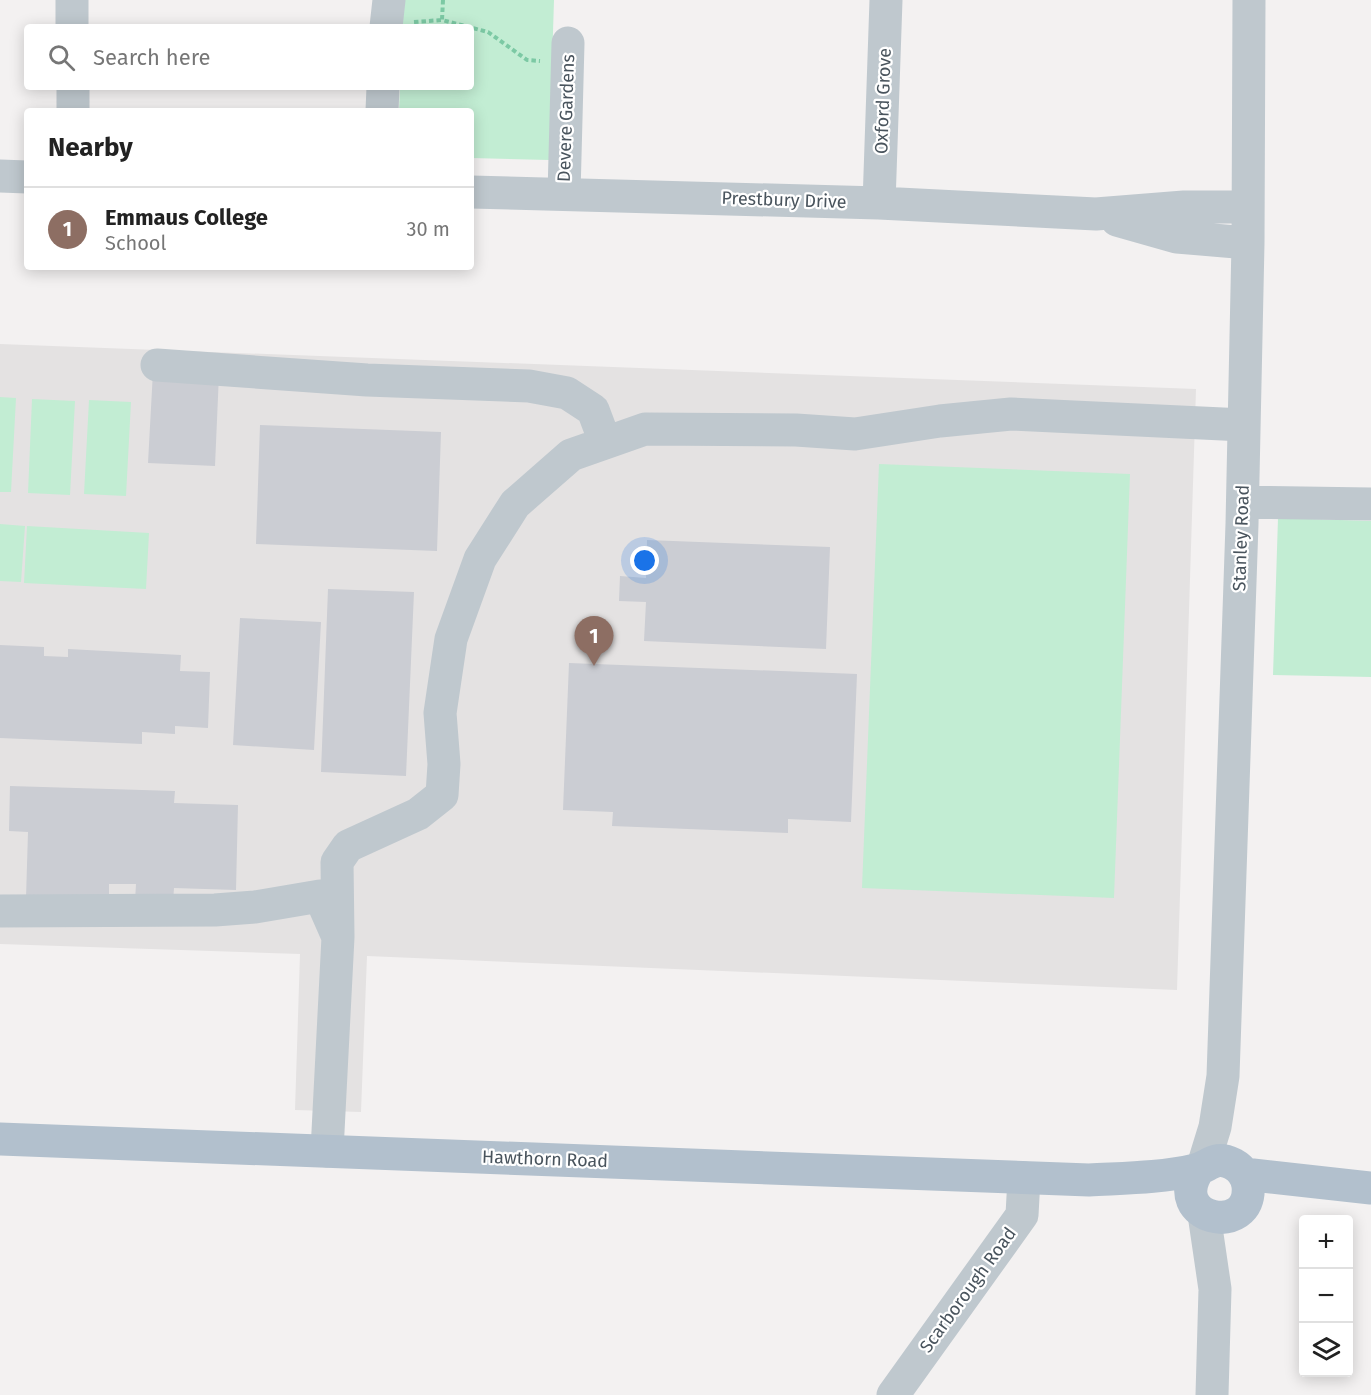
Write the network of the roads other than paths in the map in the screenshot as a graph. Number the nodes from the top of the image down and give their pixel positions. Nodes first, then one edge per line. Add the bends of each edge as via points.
1 (72, 0) edge
2 (389, 0) edge
3 (886, 0) edge
4 (1249, 0) edge
5 (72, 24) edge
6 (386, 24) edge
7 (568, 53) road end
8 (73, 90) edge
9 (383, 90) edge
10 (73, 108) edge
11 (382, 108) edge
12 (0, 176) edge
13 (24, 177) edge
14 (474, 192) edge
15 (564, 194) junction
16 (879, 203) junction
17 (1248, 207) junction
18 (1096, 214) junction
19 (1248, 243) junction
20 (157, 365) dead end
21 (1244, 425) junction
22 (605, 442) junction
23 (1243, 502) junction
24 (1371, 504) edge
25 (0, 910) edge
26 (338, 937) junction
27 (1223, 1076) junction
28 (0, 1139) edge
29 (327, 1151) junction
30 (1201, 1168) junction
31 (1242, 1172) junction
32 (1024, 1178) junction
33 (1089, 1180) junction
34 (1364, 1188) edge
35 (1239, 1211) junction
36 (1204, 1214) junction
37 (1215, 1289) junction
38 (893, 1395) edge
39 (1212, 1395) edge

1 - 5 street
2 - 6 street
3 - 16 street, Oxford Grove
4 - 17 street, Stanley Road
7 - 15 street, Devere Gardens
8 - 10 street
9 - 11 street
12 - 13 street
14 - 15 street, Prestbury Drive
15 - 16 street, Prestbury Drive
16 - 18 street, Prestbury Drive
17 - 18 street, Prestbury Drive
17 - 19 street, Stanley Road
18 - 19 street, Prestbury Drive via 1177,237
19 - 21 street, Stanley Road
20 - 22 street via 367,380 529,386 567,393 593,410
21 - 22 street via 1011,414 855,434 645,429
21 - 23 street, Stanley Road
22 - 26 street via 571,455 515,504 480,559 451,639 441,713 442,795 418,814 348,846 338,862
23 - 24 street
23 - 27 street, Stanley Road
25 - 26 street via 215,910 320,896
26 - 29 street
27 - 30 street, Stanley Road via 1215,1127
27 - 31 street, Stanley Road via 1228,1125
28 - 29 main road, Hawthorn Road
29 - 32 main road, Hawthorn Road
30 - 31 main road via 1227,1161
30 - 33 main road, Hawthorn Road via 1161,1177
30 - 36 main road via 1191,1187 1196,1206
31 - 34 main road
31 - 35 main road via 1248,1193
32 - 33 main road, Hawthorn Road
32 - 38 street, Scarborough Road via 1022,1215
33 - 36 main road, Hawthorn Road via 1161,1195
34 - 35 main road via 1269,1197
35 - 36 main road via 1222,1218
35 - 37 street via 1229,1229
36 - 37 street
37 - 39 street

